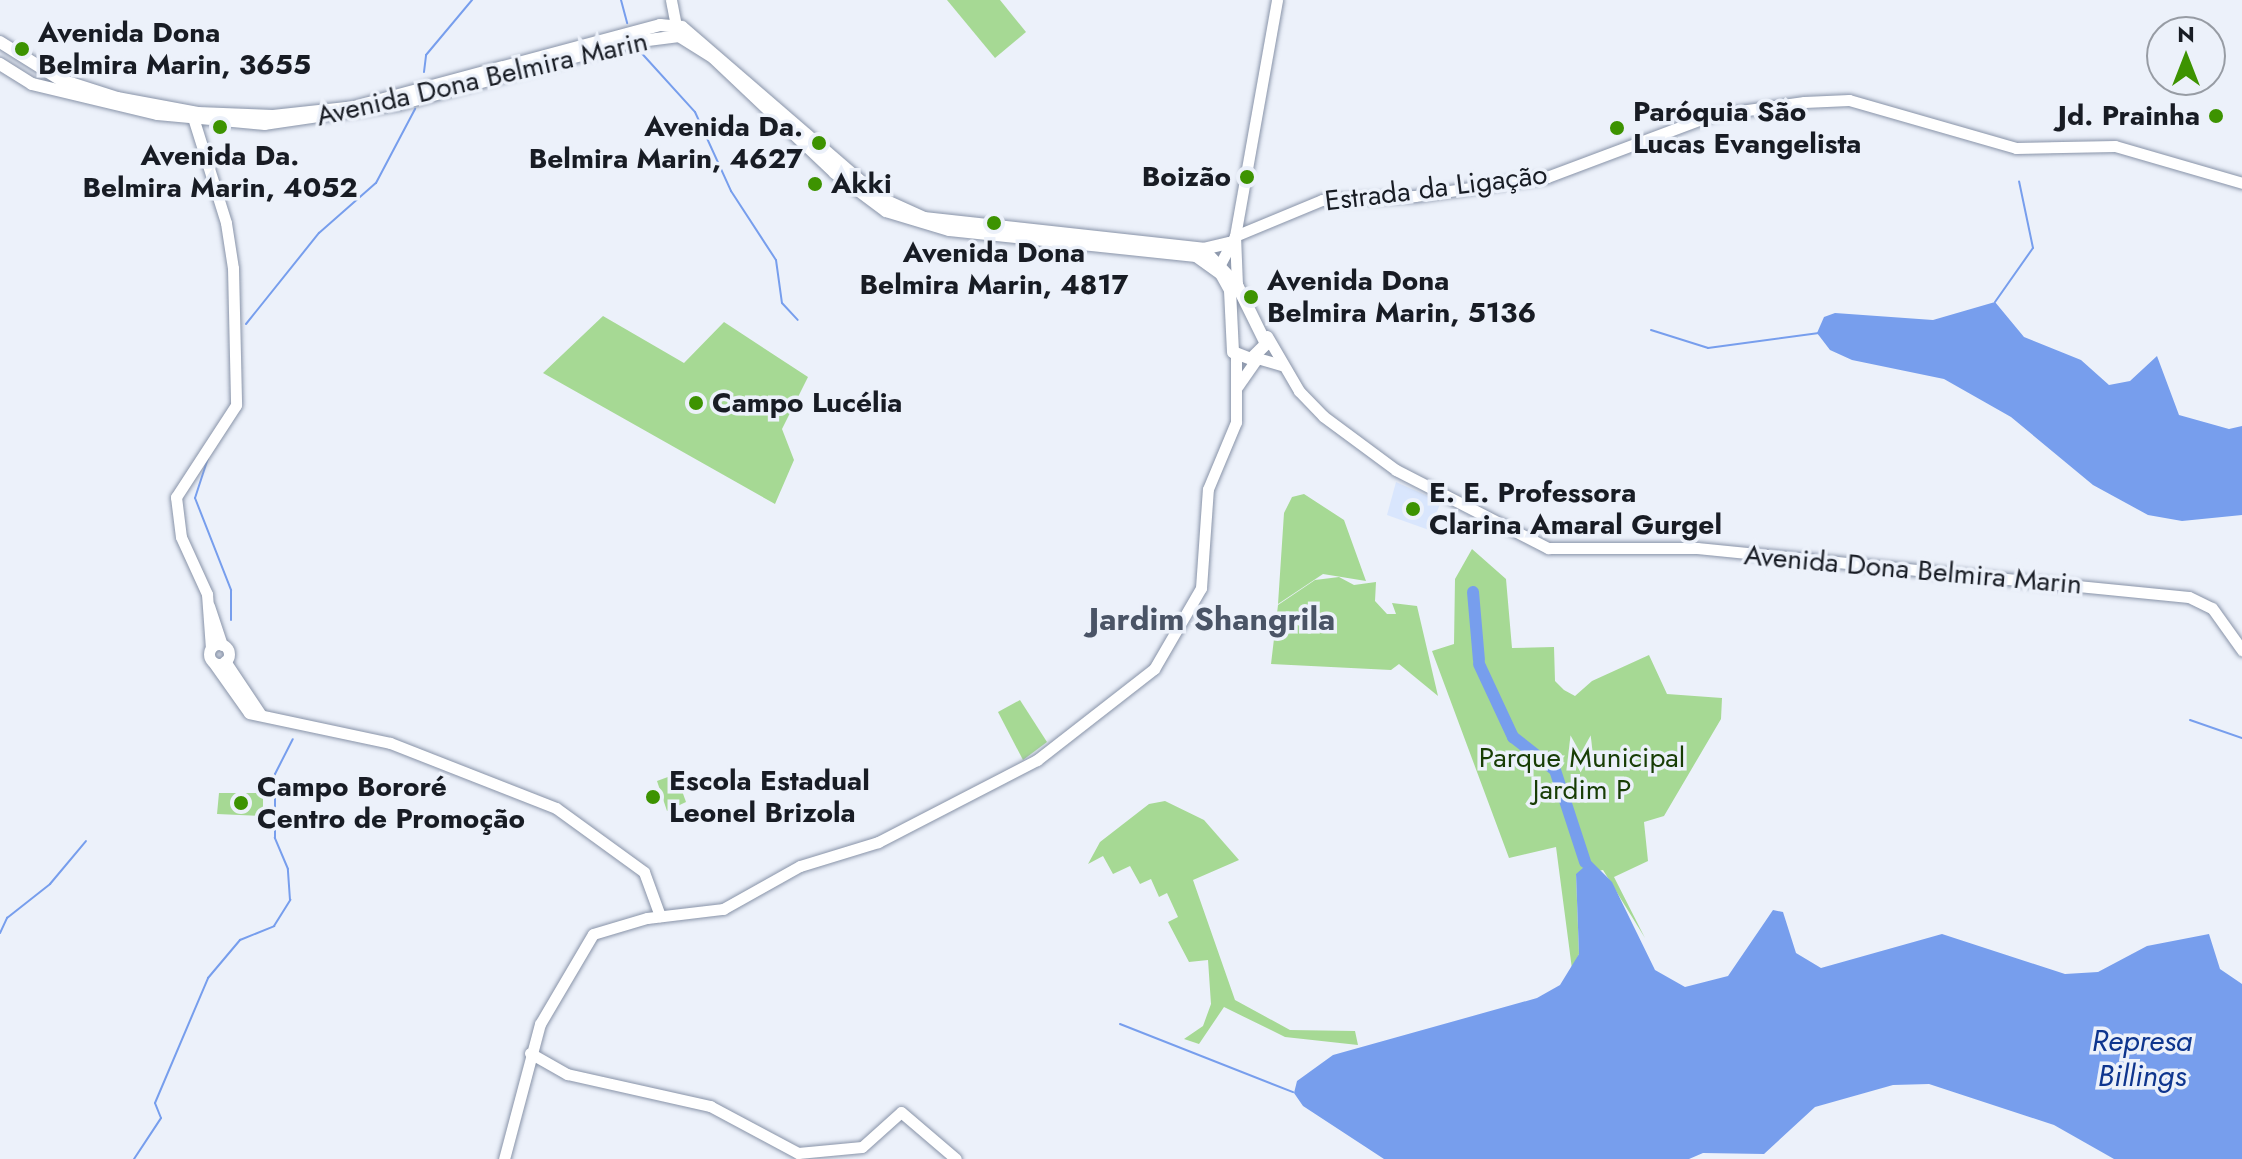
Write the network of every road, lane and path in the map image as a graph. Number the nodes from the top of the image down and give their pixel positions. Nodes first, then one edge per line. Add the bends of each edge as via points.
1 (1277, 0) edge
2 (672, 5) edge
3 (672, 25) junction
4 (658, 36) junction
5 (0, 42) edge
6 (0, 64) edge
7 (195, 118) junction
8 (2242, 183) edge
9 (1232, 240) junction
10 (1203, 249) junction
11 (1220, 267) junction
12 (1237, 285) junction
13 (1252, 310) junction
14 (1232, 313) junction
15 (1267, 336) junction
16 (1236, 355) junction
17 (1257, 358) junction
18 (1284, 368) junction
19 (1237, 388) junction
20 (216, 646) junction
21 (2242, 650) edge
22 (219, 661) junction
23 (660, 916) junction
24 (530, 1053) junction
25 (504, 1159) edge
26 (956, 1159) edge

1 - 9 main road
2 - 3 main road
3 - 4 main road
3 - 7 main road, Avenida Dona Belmira Marin via 354,107 295,116
3 - 10 main road, Avenida Dona Belmira Marin via 702,39 866,189 907,213
4 - 7 main road, Avenida Dona Belmira Marin via 333,117 265,124
4 - 11 main road, Avenida Dona Belmira Marin via 679,36 700,47 835,173 905,220 1183,253
5 - 7 main road, Avenida Dona Belmira Marin via 80,87
6 - 7 main road, Avenida Dona Belmira Marin via 32,84
7 - 20 main road via 232,254 236,405 176,497 181,537 209,606
8 - 9 main road, Estrada da Ligação via 2107,145 2016,148 1849,100 1804,102 1712,115 1547,177 1415,196 1322,200
9 - 10 main road
9 - 11 main road
9 - 12 main road
10 - 11 main road, Avenida Dona Belmira Marin
11 - 12 main road, Avenida Dona Belmira Marin
11 - 14 main road, Avenida Dona Belmira Marin
12 - 13 main road, Avenida Dona Belmira Marin
13 - 14 main road
13 - 15 main road, Avenida Dona Belmira Marin
14 - 16 main road, Avenida Dona Belmira Marin via 1229,343
15 - 17 main road
15 - 18 main road, Avenida Dona Belmira Marin
16 - 17 main road
16 - 19 main road
17 - 18 main road via 1271,357
17 - 19 main road
18 - 21 main road, Avenida Dona Belmira Marin via 1323,416 1396,470 1548,548 1697,548 2189,597 2212,608
19 - 23 main road via 1233,435 1208,489 1201,588 1154,669 1037,760 905,829 800,866 734,905
20 - 22 main road
20 - 22 main road
22 - 23 main road via 241,706 261,715 390,743 527,792 644,872
23 - 24 main road via 593,934 546,1011
24 - 25 main road
24 - 26 main road via 567,1074 710,1106 798,1153 862,1147 901,1112

